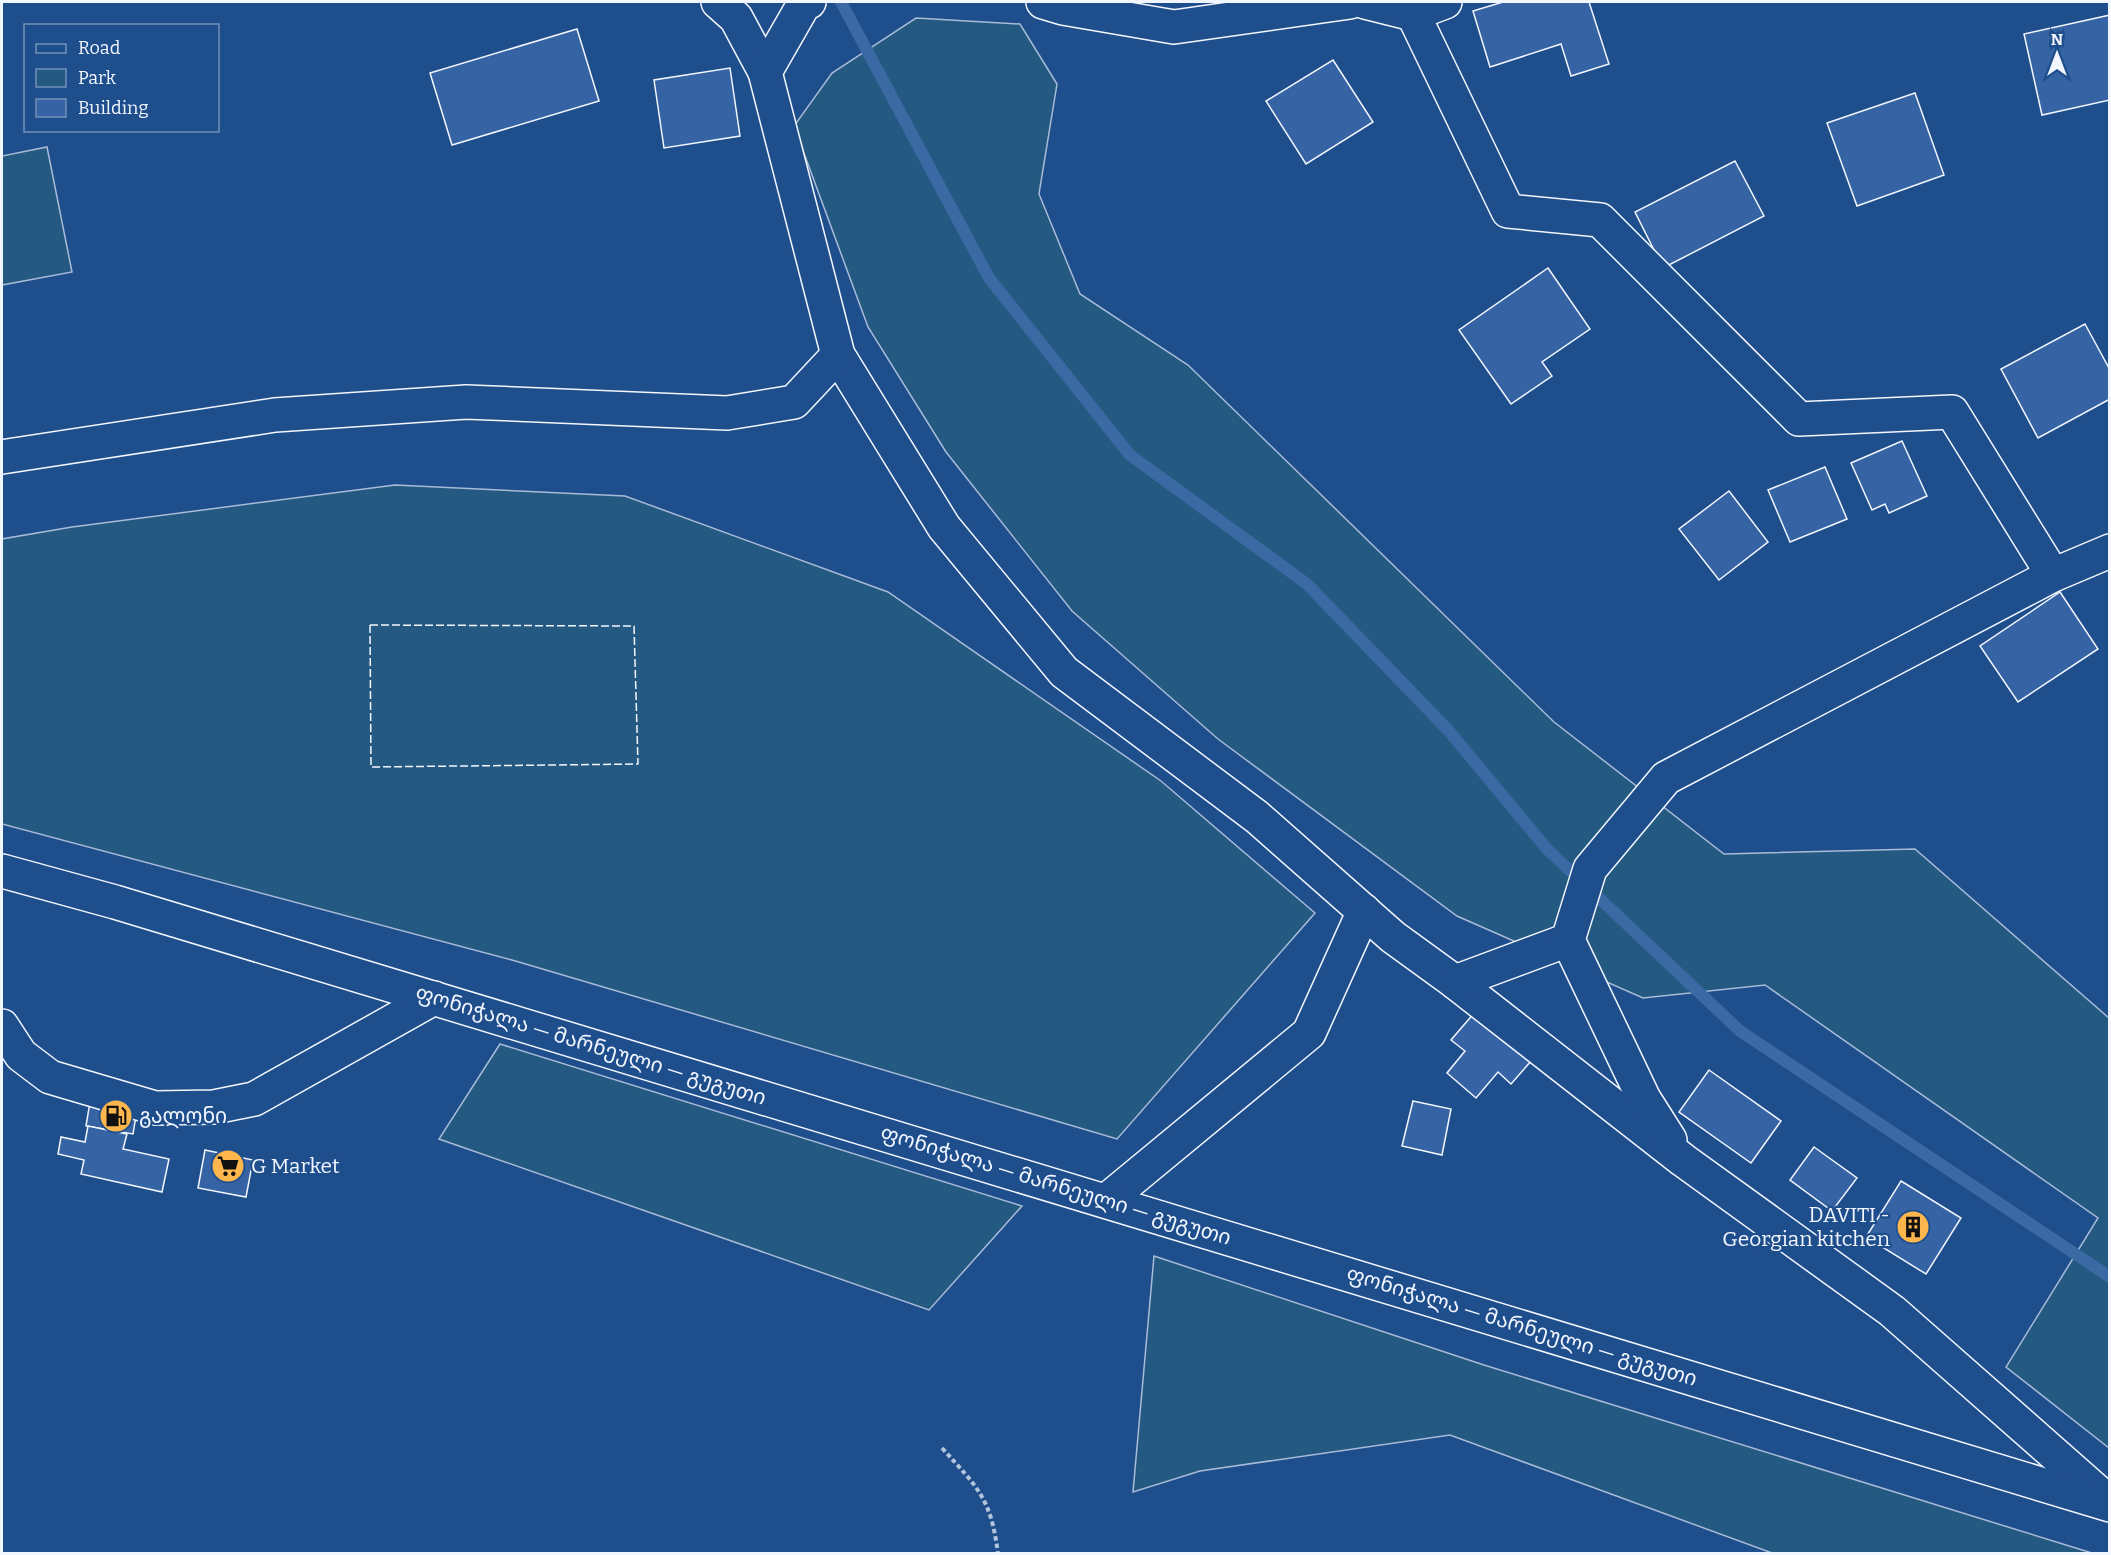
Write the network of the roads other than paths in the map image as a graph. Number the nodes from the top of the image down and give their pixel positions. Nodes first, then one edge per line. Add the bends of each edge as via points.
1 (718, 2) edge
2 (809, 2) edge
3 (1043, 2) edge
4 (1350, 2) edge
5 (1365, 2) edge
6 (1445, 2) edge
7 (1413, 14) junction
8 (765, 72) junction
9 (838, 355) junction
10 (2, 457) edge
11 (2109, 551) edge
12 (2053, 575) junction
13 (2, 872) edge
14 (1364, 912) junction
15 (1568, 940) junction
16 (1455, 982) junction
17 (434, 998) junction
18 (2, 1026) edge
19 (1683, 1160) junction
20 (1107, 1200) junction
21 (2109, 1504) edge

1 - 8 main road via 736,18
2 - 8 main road via 804,4
3 - 4 main road via 1174,27
5 - 7 main road
6 - 7 main road
7 - 12 main road via 1508,211 1600,220 1799,419 1952,412
8 - 9 main road
9 - 10 main road via 794,402 727,413 466,402 275,415
9 - 14 main road via 944,527 1064,672 1257,817
11 - 12 main road
12 - 15 main road via 1666,778 1590,869
13 - 17 main road, ფონიჭალა — მარნეული — გუგუთი
14 - 16 main road
14 - 20 main road via 1309,1033
15 - 16 main road
15 - 19 main road via 1644,1099
16 - 19 main road
17 - 18 main road via 254,1099 213,1107 155,1108 50,1077 21,1055
17 - 20 main road, ფონიჭალა — მარნეული — გუგუთი
19 - 21 main road via 1892,1311
20 - 21 main road, ფონიჭალა — მარნეული — გუგუთი

